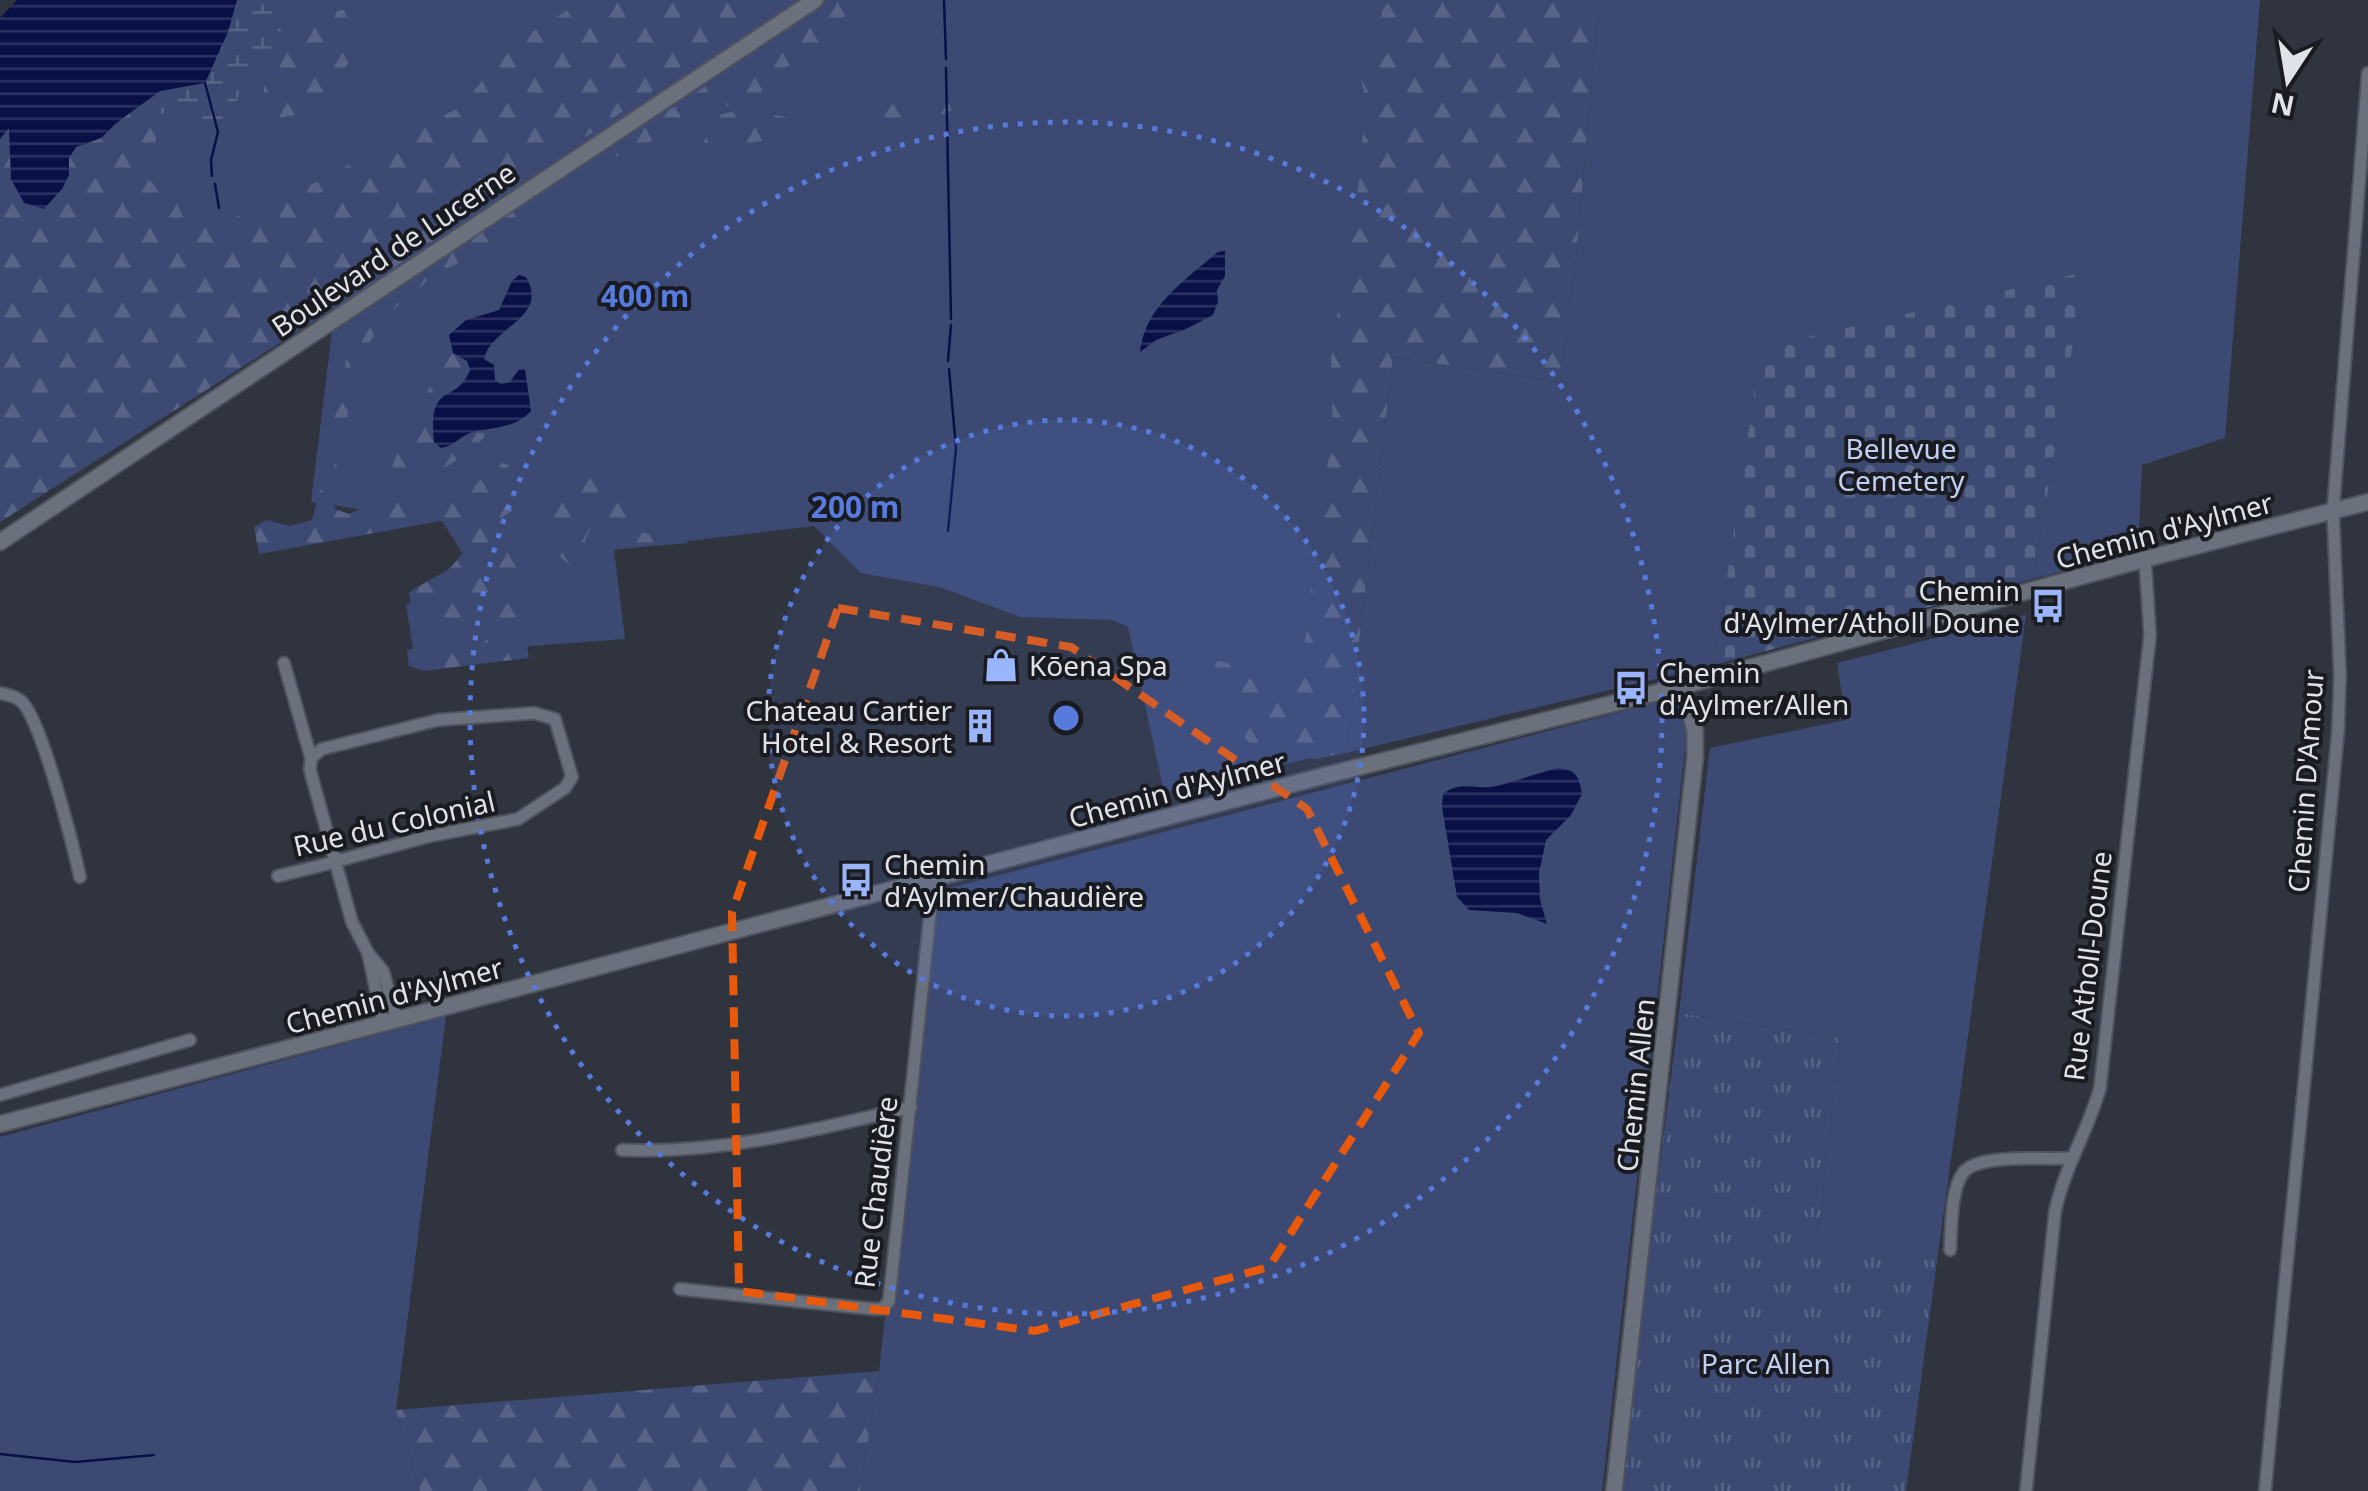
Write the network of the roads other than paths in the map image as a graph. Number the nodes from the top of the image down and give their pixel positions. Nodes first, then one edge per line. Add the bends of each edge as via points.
1 (815, 0) edge
2 (2368, 73) edge
3 (2368, 502) edge
4 (2333, 511) junction
5 (0, 542) edge
6 (2146, 559) junction
7 (284, 663) dead end
8 (1683, 686) junction
9 (0, 693) edge
10 (311, 758) junction
11 (333, 862) junction
12 (278, 876) dead end
13 (80, 877) dead end
14 (934, 878) junction
15 (390, 1022) junction
16 (190, 1040) dead end
17 (0, 1095) edge
18 (910, 1107) junction
19 (0, 1124) edge
20 (622, 1150) dead end
21 (2070, 1158) junction
22 (1950, 1250) dead end
23 (680, 1289) dead end
24 (1614, 1491) edge
25 (2026, 1491) edge
26 (2265, 1491) edge

1 - 5 main road, Boulevard de Lucerne
2 - 4 street, Chemin D'Amour
3 - 4 main road, Chemin d'Aylmer
4 - 6 main road, Chemin d'Aylmer
4 - 26 street, Chemin D'Amour via 2338,732
6 - 8 main road, Chemin d'Aylmer
6 - 21 street, Rue Atholl-Doune via 2150,636 2100,1088
7 - 10 street
8 - 14 main road, Chemin d'Aylmer
8 - 24 main road, Chemin Allen via 1695,757
9 - 13 street via 21,701 28,712
10 - 11 street
10 - 11 street, Rue du Colonial via 322,749 426,722 544,714 560,725 572,770 570,783 524,816
11 - 12 street, Rue du Colonial
11 - 15 street via 352,922 383,971
14 - 15 main road, Chemin d'Aylmer
14 - 18 street, Rue Chaudière
15 - 19 main road, Chemin d'Aylmer
16 - 17 street
18 - 20 street via 746,1143
18 - 23 street, Rue Chaudière via 889,1301 882,1309
21 - 22 street via 1972,1164 1957,1186
21 - 25 street, Rue Atholl-Doune via 2054,1212

